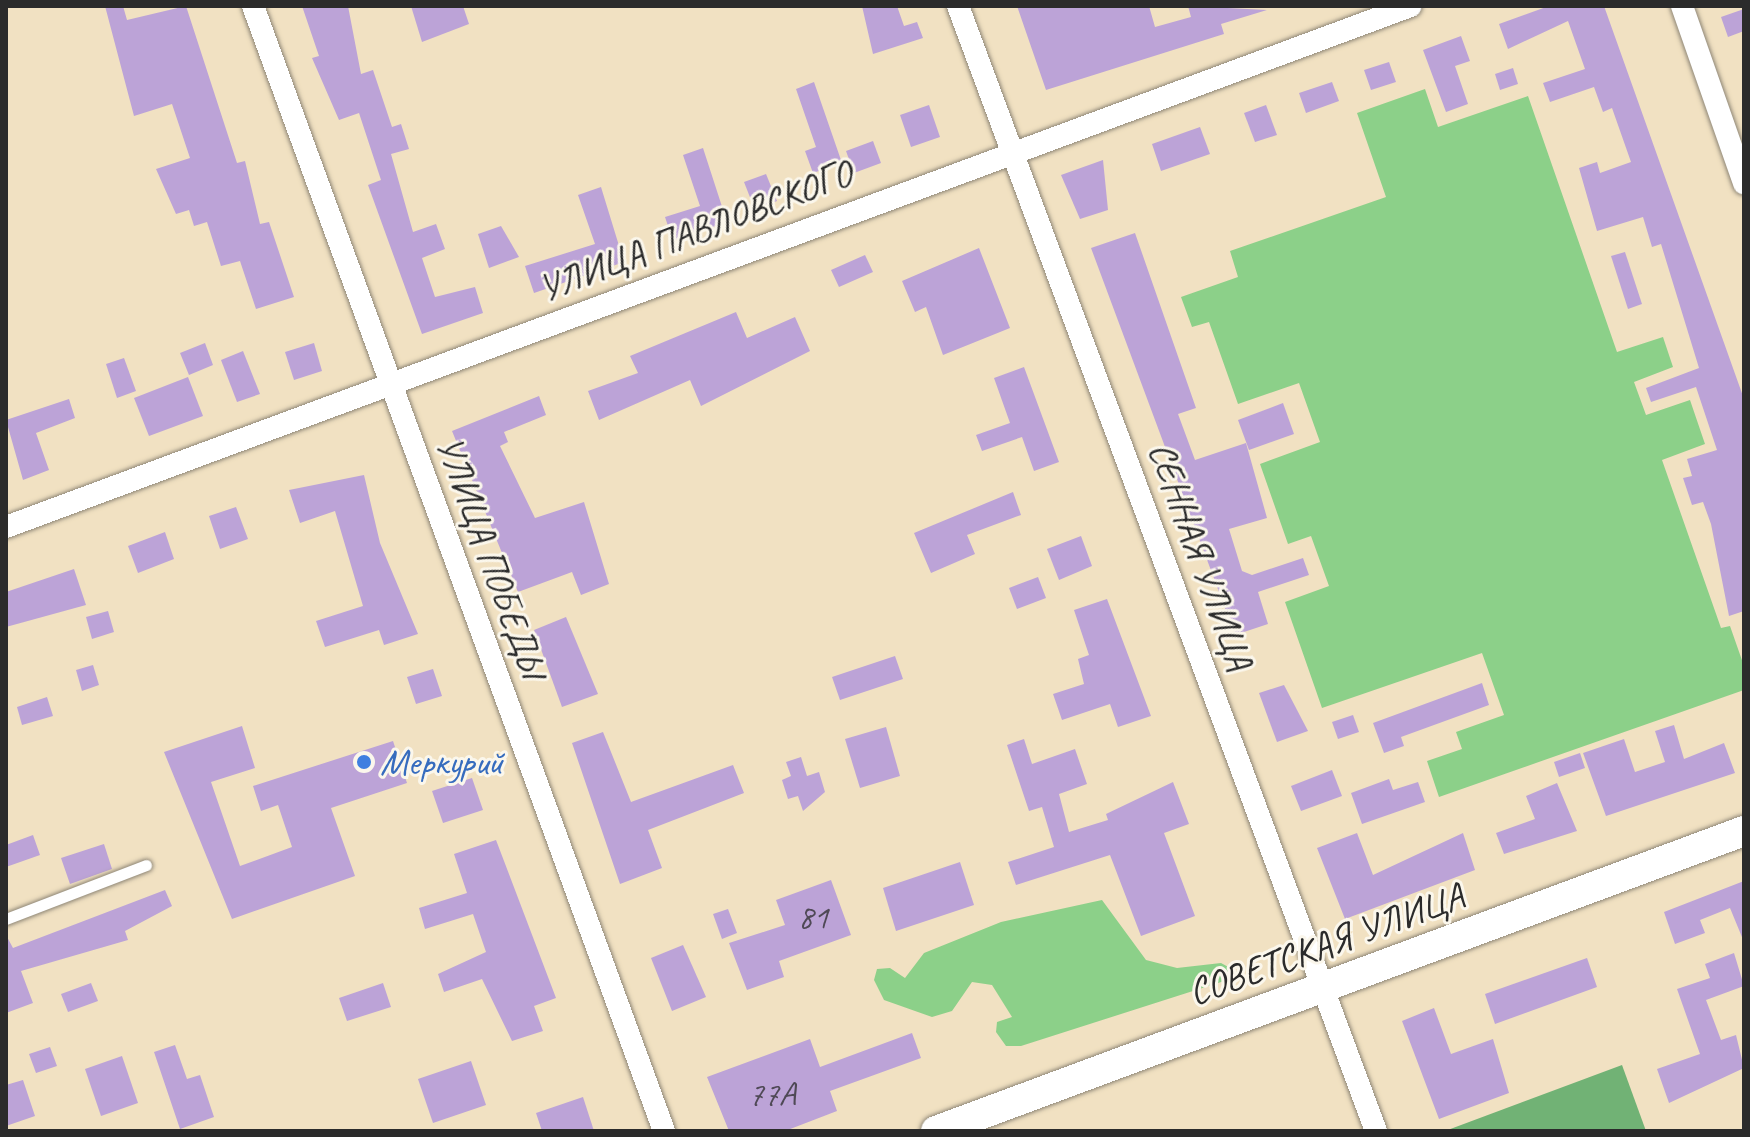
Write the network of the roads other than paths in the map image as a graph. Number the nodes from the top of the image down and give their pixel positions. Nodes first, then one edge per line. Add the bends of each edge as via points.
1 (253, 6) edge
2 (958, 6) edge
3 (1411, 6) edge
4 (1682, 6) edge
5 (1011, 151) junction
6 (1744, 183) edge
7 (390, 385) junction
8 (6, 527) edge
9 (1744, 831) edge
10 (146, 865) dead end
11 (6, 919) edge
12 (1323, 987) junction
13 (664, 1131) edge
14 (936, 1131) edge
15 (1376, 1131) edge

1 - 7 street, УЛИЦА ПОБЕДЫ
2 - 5 street, СЕННАЯ УЛИЦА
3 - 5 street, УЛИЦА ПАВЛОВСКОГО
4 - 6 street
5 - 7 street, УЛИЦА ПАВЛОВСКОГО
5 - 12 street, СЕННАЯ УЛИЦА
7 - 8 street, УЛИЦА ПАВЛОВСКОГО
7 - 13 street, УЛИЦА ПОБЕДЫ
9 - 12 street, СОВЕТСКАЯ УЛИЦА
10 - 11 lane
12 - 14 street, СОВЕТСКАЯ УЛИЦА
12 - 15 street, СЕННАЯ УЛИЦА

